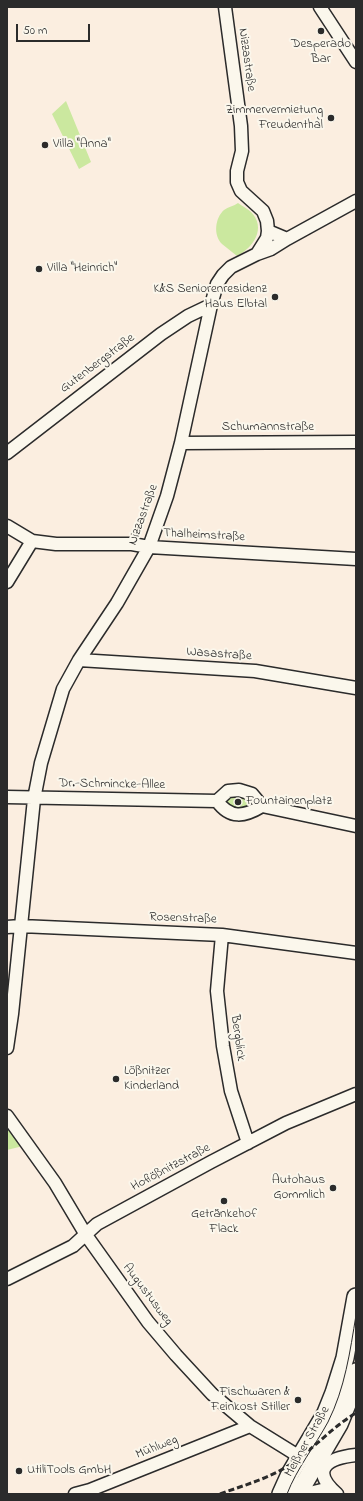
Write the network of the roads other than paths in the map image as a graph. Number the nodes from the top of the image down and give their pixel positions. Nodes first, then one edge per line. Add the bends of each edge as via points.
1 (225, 7) edge
2 (320, 7) edge
3 (356, 62) edge
4 (356, 201) edge
5 (268, 232) junction
6 (287, 239) junction
7 (257, 254) junction
8 (211, 305) junction
9 (356, 442) edge
10 (181, 443) junction
11 (7, 453) edge
12 (7, 526) edge
13 (32, 541) junction
14 (149, 547) junction
15 (356, 559) edge
16 (7, 582) edge
17 (79, 660) junction
18 (356, 688) edge
19 (7, 797) edge
20 (34, 799) junction
21 (217, 801) junction
22 (262, 806) junction
23 (356, 826) edge
24 (7, 926) edge
25 (21, 926) junction
26 (222, 935) junction
27 (356, 953) edge
28 (7, 1048) edge
29 (356, 1094) edge
30 (7, 1116) edge
31 (248, 1143) junction
32 (86, 1235) junction
33 (7, 1279) edge
34 (356, 1297) edge
35 (356, 1372) edge
36 (352, 1401) edge
37 (250, 1426) junction
38 (356, 1455) edge
39 (300, 1457) junction
40 (334, 1491) edge
41 (75, 1494) edge
42 (281, 1494) edge
43 (298, 1494) edge
44 (305, 1494) edge

1 - 5 street, Nizzastraße via 241,126 242,151 237,182 246,198 264,211
2 - 3 street
4 - 6 street
5 - 6 street
5 - 7 street
6 - 7 street via 271,250
7 - 8 street, Nizzastraße via 230,267 217,284
8 - 10 street, Nizzastraße
8 - 11 street, Gutenbergstraße via 188,316 161,334
9 - 10 street, Schumannstraße
10 - 14 street, Nizzastraße via 167,496
12 - 13 street, Thalheimstraße
13 - 14 street, Thalheimstraße via 56,544 132,544
13 - 16 street
14 - 15 street, Thalheimstraße
14 - 17 street, Nizzastraße via 117,603
17 - 18 street, Wasastraße via 255,671
17 - 20 street, Nizzastraße via 64,689 41,763
19 - 20 street, Dr.-Schmincke-Allee
20 - 21 street, Dr.-Schmincke-Allee
20 - 25 street, Nizzastraße
21 - 22 street via 227,811 236,815 250,813
21 - 22 street via 228,791 240,790 252,794
22 - 23 street
24 - 25 street, Rosenstraße
25 - 26 street, Rosenstraße
25 - 28 street, Nizzastraße
26 - 27 street, Rosenstraße
26 - 31 street, Bergblick via 218,991 223,1046 231,1091
29 - 31 street, Hoflößnitzstraße via 286,1123
30 - 32 street, Augustusweg via 55,1183
31 - 32 street, Hoflößnitzstraße via 97,1224
32 - 33 street, Hoflößnitzstraße via 73,1246
32 - 37 street, Augustusweg via 148,1322 176,1355 212,1394
34 - 39 main road, Meißner Straße via 345,1358 334,1393 326,1413
35 - 36 main road, Meißner Straße
36 - 43 main road, Meißner Straße
37 - 39 street, Augustusweg
37 - 41 street, Mühlweg
38 - 40 street via 341,1456 326,1465 324,1478
39 - 42 main road, Meißner Straße
40 - 44 street

